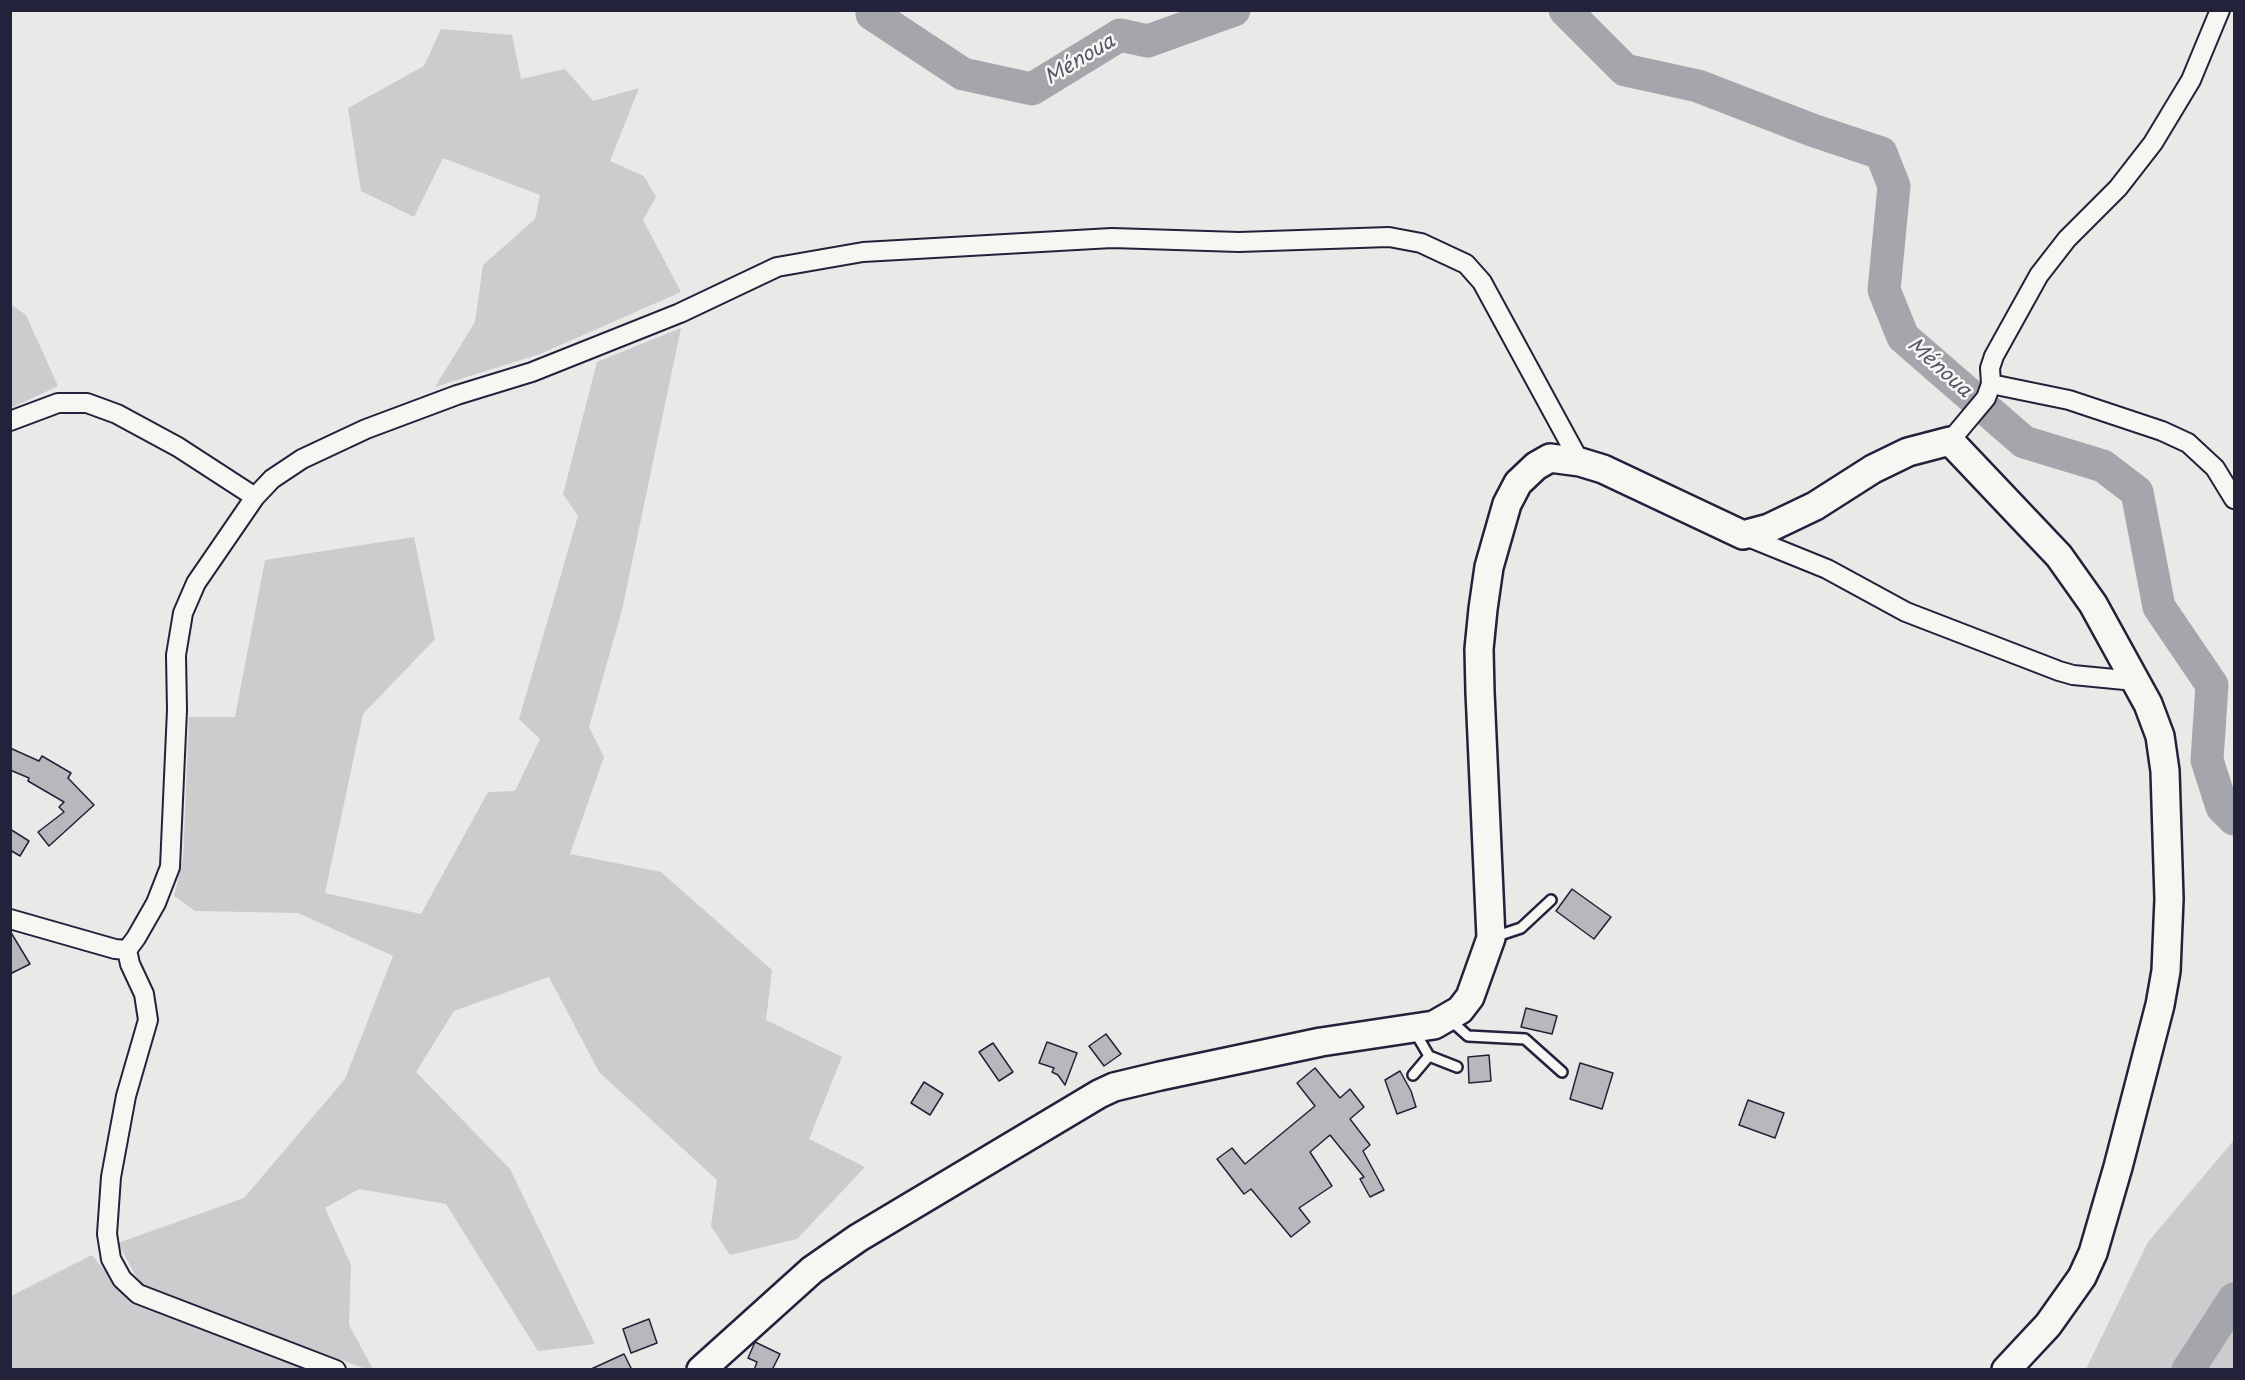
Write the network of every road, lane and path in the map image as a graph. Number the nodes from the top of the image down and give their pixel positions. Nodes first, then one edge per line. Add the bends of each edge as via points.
1 (2220, 10) edge
2 (1989, 391) junction
3 (10, 421) edge
4 (1950, 441) junction
5 (1580, 462) junction
6 (255, 497) junction
7 (2235, 499) edge
8 (1743, 535) junction
9 (2135, 681) junction
10 (1551, 900) dead end
11 (10, 919) edge
12 (1491, 938) junction
13 (127, 950) junction
14 (1449, 1018) junction
15 (1413, 1028) junction
16 (1428, 1056) junction
17 (1458, 1067) dead end
18 (1562, 1072) dead end
19 (1413, 1075) dead end
20 (336, 1370) edge
21 (700, 1370) edge
22 (2006, 1370) edge

1 - 2 street via 2191,80 2153,143 2039,275 1994,356
2 - 4 street
2 - 7 street via 2069,400 2170,435 2203,454
3 - 6 street via 58,403 87,402 178,447
4 - 8 street via 1908,452 1815,506 1769,528
4 - 9 street via 2059,556 2093,604
5 - 6 street via 1482,282 1466,264 1421,243 1389,237 1239,242 1112,238 863,252 777,267 680,313 532,372 366,429 302,459 272,479
5 - 8 street via 1603,469
5 - 12 street via 1550,458 1518,483 1507,504 1489,567 1479,649
6 - 13 street via 196,583 183,613 176,656 170,867 156,903
8 - 9 street via 1827,569 1906,612 2060,671
9 - 22 street via 2160,736 2165,771 2169,899 2166,971 2160,1005 2093,1253 2082,1277 2048,1325
10 - 12 lane via 1521,928
11 - 13 street
12 - 14 street via 1470,996
13 - 20 street via 144,994 148,1020 126,1095 111,1177 107,1234 111,1259 122,1279 138,1293
14 - 15 street
14 - 18 lane via 1468,1036 1525,1039
15 - 16 lane
15 - 21 street via 1321,1042 1160,1076 1099,1094 858,1238 812,1270
16 - 17 lane
16 - 19 lane

